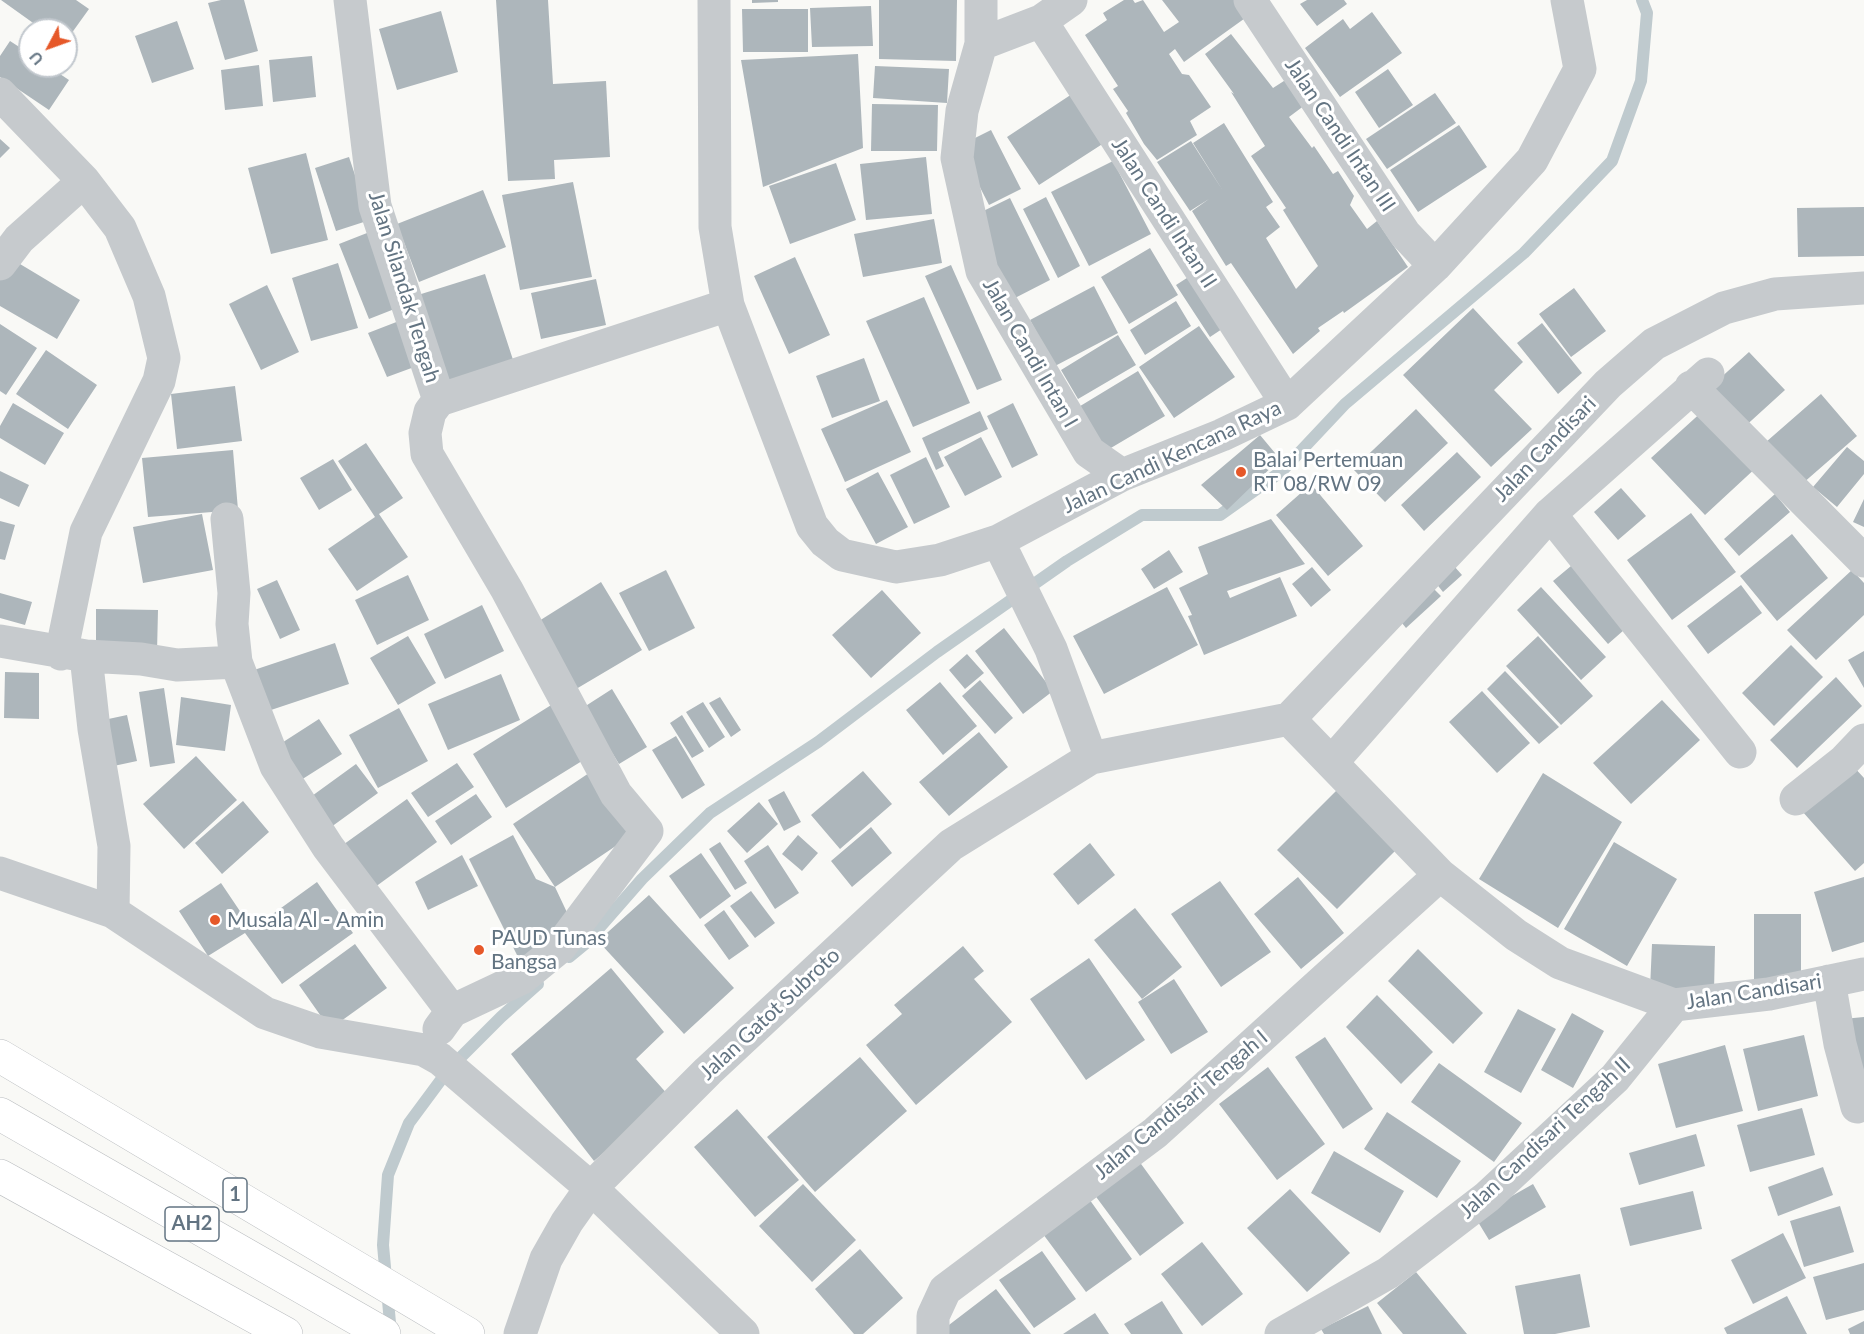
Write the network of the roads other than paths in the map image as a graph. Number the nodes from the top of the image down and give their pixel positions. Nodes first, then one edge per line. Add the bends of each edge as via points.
1 (350, 0) edge
2 (714, 0) edge
3 (981, 0) edge
4 (1071, 0) edge
5 (1250, 0) edge
6 (1568, 0) edge
7 (1041, 21) junction
8 (981, 44) junction
9 (0, 94) edge
10 (84, 181) junction
11 (0, 264) edge
12 (1435, 266) junction
13 (1864, 288) edge
14 (728, 305) junction
15 (439, 400) junction
16 (1287, 404) junction
17 (1122, 475) junction
18 (1550, 514) junction
19 (227, 519) dead end
20 (998, 541) junction
21 (1864, 561) edge
22 (0, 641) edge
23 (74, 655) junction
24 (236, 662) junction
25 (1289, 719) junction
26 (1864, 740) edge
27 (1740, 752) dead end
28 (1091, 758) junction
29 (1332, 762) junction
30 (1796, 799) dead end
31 (0, 873) edge
32 (1440, 875) junction
33 (113, 912) junction
34 (1864, 974) edge
35 (1829, 981) junction
36 (1674, 1005) junction
37 (452, 1011) junction
38 (432, 1054) junction
39 (0, 1056) edge
40 (1857, 1107) dead end
41 (0, 1114) edge
42 (0, 1176) edge
43 (591, 1188) junction
44 (286, 1334) edge
45 (384, 1334) edge
46 (468, 1334) edge
47 (520, 1334) edge
48 (743, 1334) edge
49 (933, 1334) edge
50 (1281, 1334) edge

1 - 15 street, Jalan Silandak Tengah via 375,206
2 - 14 street, Jalan Candi Kencana Raya via 715,227
3 - 8 street, Jalan Candi Intan I
4 - 7 street
5 - 12 street, Jalan Candi Intan III via 1405,234
6 - 12 street, Jalan Candi Kencana Raya via 1580,69 1532,160
7 - 8 street
7 - 16 street, Jalan Candi Intan II
8 - 17 street, Jalan Candi Intan I via 962,111 957,158 982,271 1089,452
9 - 10 street
10 - 11 street via 19,239
10 - 23 street via 120,228 149,296 164,358 159,381 86,532
12 - 16 street, Jalan Candi Kencana Raya
13 - 25 street, Jalan Candisari via 1775,294 1724,308 1654,344 1608,384
14 - 15 street
14 - 20 street, Jalan Candi Kencana Raya via 812,526 825,542 842,555 896,567 940,560
15 - 37 street, Jalan Silandak Tengah via 430,412 425,433 427,454 507,590 616,794 647,831 560,947 522,978
16 - 17 street, Jalan Candi Kencana Raya
17 - 20 street, Jalan Candi Kencana Raya
18 - 21 street via 1699,380
18 - 27 street
18 - 29 street
19 - 24 street
20 - 28 street via 1051,649
22 - 23 street
23 - 24 street via 177,664
23 - 33 street via 94,729 114,846
24 - 37 street via 276,766 328,847
25 - 28 street
25 - 29 street, Jalan Candisari
26 - 30 street
28 - 43 street, Jalan Gatot Subroto via 951,845 708,1071
29 - 32 street, Jalan Candisari
31 - 33 street
32 - 36 street, Jalan Candisari via 1516,935 1560,963
32 - 49 street, Jalan Candisari Tengah I via 1155,1133 945,1290 933,1316
33 - 38 street via 265,1013 320,1032
34 - 35 street, Jalan Candisari
35 - 36 street, Jalan Candisari via 1769,994
35 - 40 street
36 - 50 street, Jalan Candisari Tengah II via 1615,1078 1487,1197 1388,1273
37 - 38 street
38 - 43 street
39 - 46 highway, 1
41 - 45 highway, AH2
42 - 44 highway
43 - 47 street, Jalan Gatot Subroto via 546,1259
43 - 48 street

